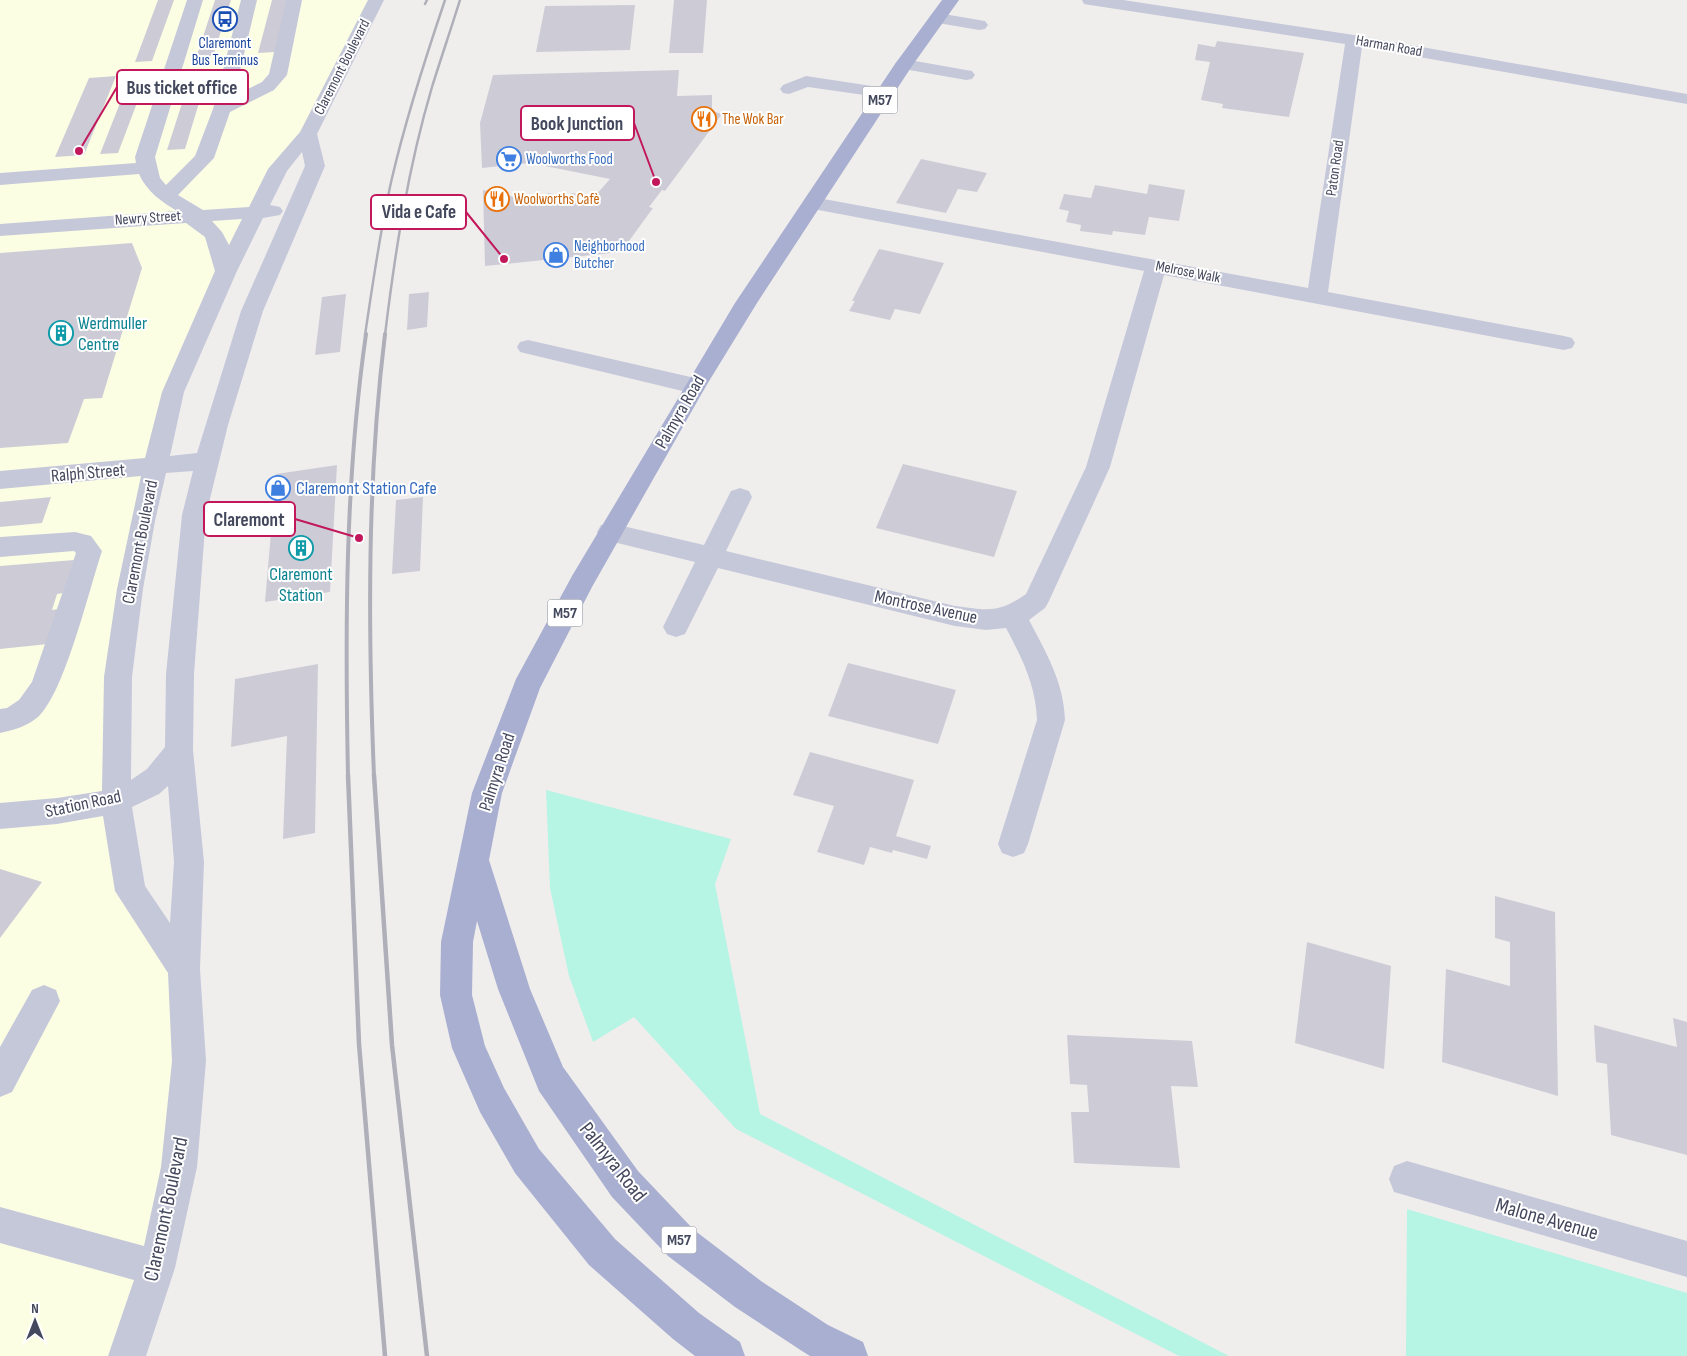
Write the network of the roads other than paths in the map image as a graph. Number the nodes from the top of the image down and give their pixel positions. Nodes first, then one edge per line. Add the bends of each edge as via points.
1 (195, 0) edge
2 (249, 0) edge
3 (294, 0) edge
4 (376, 0) edge
5 (951, 0) edge
6 (1090, 0) edge
7 (938, 18) junction
8 (979, 25) dead end
9 (1354, 40) junction
10 (904, 64) junction
11 (966, 75) dead end
12 (789, 89) dead end
13 (885, 93) junction
14 (1687, 99) edge
15 (222, 109) junction
16 (308, 134) junction
17 (146, 168) junction
18 (0, 179) edge
19 (166, 196) junction
20 (812, 203) junction
21 (296, 210) junction
22 (258, 211) junction
23 (192, 215) junction
24 (0, 230) edge
25 (1156, 266) junction
26 (226, 271) junction
27 (1317, 297) junction
28 (1564, 343) dead end
29 (528, 347) dead end
30 (695, 386) junction
31 (206, 461) junction
32 (156, 466) junction
33 (0, 480) edge
34 (740, 497) dead end
35 (610, 532) junction
36 (0, 547) edge
37 (710, 558) junction
38 (1014, 617) junction
39 (676, 627) dead end
40 (0, 721) edge
41 (179, 750) junction
42 (116, 801) junction
43 (0, 816) edge
44 (1013, 844) dead end
45 (473, 857) junction
46 (184, 969) junction
47 (44, 1002) dead end
48 (0, 1080) edge
49 (1407, 1179) dead end
50 (0, 1225) edge
51 (1687, 1259) edge
52 (157, 1268) junction
53 (127, 1356) edge
54 (726, 1356) edge
55 (849, 1356) edge

1 - 17 street via 145,158
2 - 15 street
3 - 15 street via 278,75 268,86
4 - 16 street, Claremont Boulevard
5 - 7 main road, Palmyra Road / M57
6 - 9 street, Harman Road
7 - 8 street
7 - 10 main road, Palmyra Road / M57
9 - 14 street, Harman Road
9 - 27 street, Paton Road
10 - 11 street
10 - 13 main road, Palmyra Road / M57
12 - 13 street via 806,81
13 - 20 main road, Palmyra Road / M57
15 - 19 street via 204,158
16 - 21 street, Claremont Boulevard via 315,166
16 - 22 street, Claremont Boulevard via 278,169
17 - 18 street
17 - 19 street via 148,177
19 - 23 street
20 - 25 street, Melrose Walk
20 - 30 main road, Palmyra Road / M57
21 - 22 street, Newry Street
21 - 31 street, Claremont Boulevard via 252,311
22 - 23 street, Newry Street
22 - 26 street, Claremont Boulevard
23 - 24 street, Newry Street
23 - 26 street via 214,233
25 - 27 street, Melrose Walk
25 - 38 street, Montrose Avenue via 1098,467 1036,601
26 - 32 street, Claremont Boulevard via 173,392
27 - 28 street, Melrose Walk
29 - 30 street
30 - 35 main road, Palmyra Road / M57
31 - 32 street, Ralph Street
31 - 41 street, Claremont Boulevard via 194,515 187,580 180,674
32 - 33 street, Ralph Street
32 - 42 street, Claremont Boulevard via 142,521 118,676
34 - 37 street
35 - 37 street, Montrose Avenue
35 - 45 main road, Palmyra Road / M57 via 526,687 487,792
36 - 40 street via 75,541 89,551 39,696 26,712 12,720
37 - 38 street, Montrose Avenue via 954,616 986,620
37 - 39 street
38 - 44 street via 1048,687 1052,704 1051,720
41 - 42 street, Station Road via 150,784
41 - 46 street, Claremont Boulevard via 189,862
42 - 43 street, Station Road
42 - 46 street, Claremont Boulevard via 130,891
45 - 54 main road, Palmyra Road / M57 via 457,942 456,995 469,1048 492,1100 527,1161 602,1252 686,1326
45 - 55 main road, Palmyra Road / M57 via 514,989 551,1079 625,1184 681,1243 748,1294
46 - 52 street, Claremont Boulevard via 188,1070 179,1167
47 - 48 street
49 - 51 street, Malone Avenue
50 - 52 street
52 - 53 street, Claremont Boulevard

